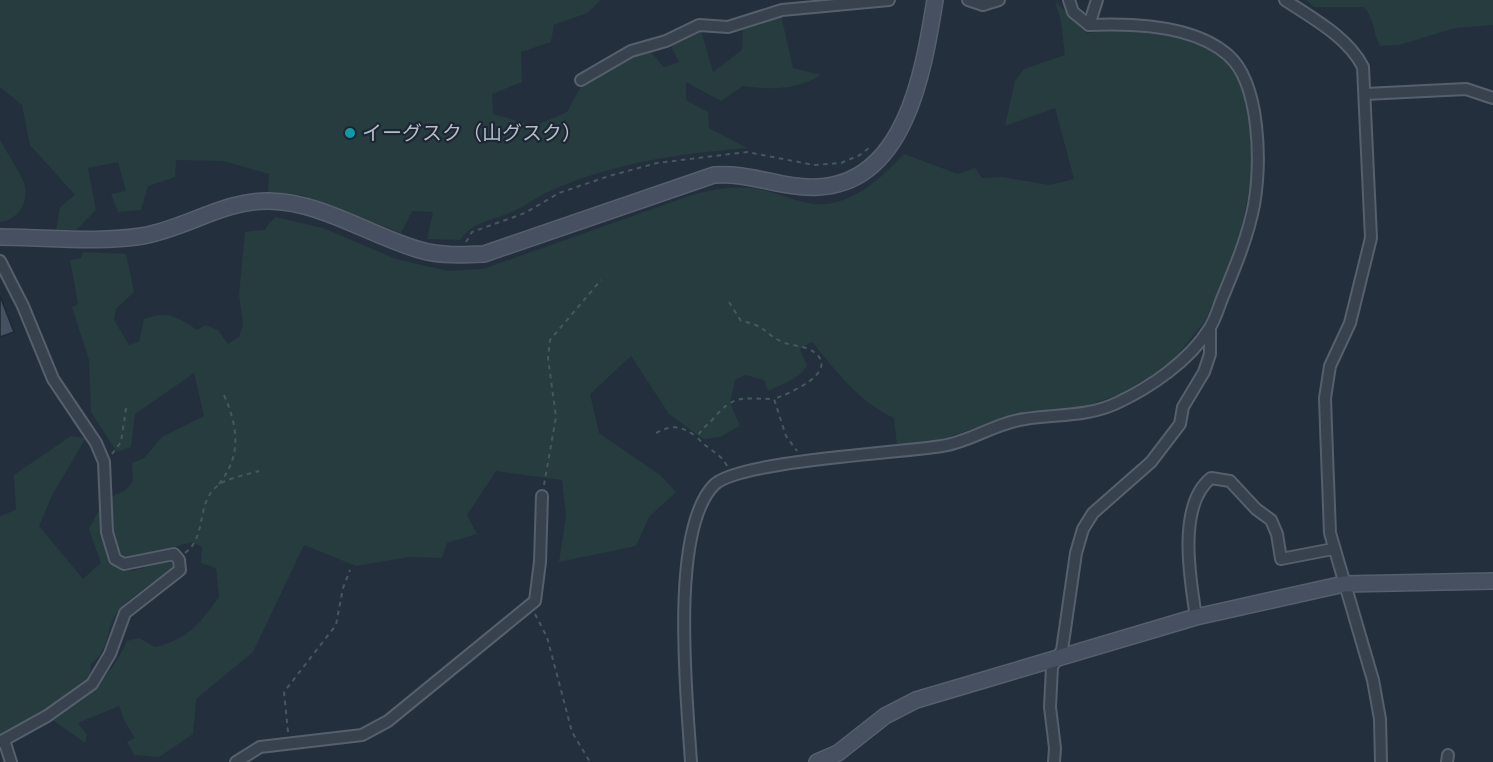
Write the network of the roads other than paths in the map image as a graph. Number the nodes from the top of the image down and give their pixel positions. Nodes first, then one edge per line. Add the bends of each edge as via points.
1 (889, 0) edge
2 (935, 0) edge
3 (968, 0) edge
4 (999, 0) edge
5 (1069, 0) edge
6 (1097, 0) edge
7 (1285, 0) edge
8 (1089, 25) junction
9 (581, 80) dead end
10 (1365, 94) junction
11 (1493, 98) edge
12 (0, 237) edge
13 (0, 261) edge
14 (1210, 328) junction
15 (542, 496) road end
16 (1333, 549) junction
17 (1493, 581) edge
18 (1344, 584) junction
19 (1196, 617) junction
20 (1058, 659) junction
21 (2, 741) edge
22 (11, 762) edge
23 (236, 762) edge
24 (691, 762) edge
25 (817, 762) edge
26 (1054, 762) edge
27 (1382, 762) edge

1 - 9 street via 782,10 728,27 699,25 666,41 631,51
2 - 12 street via 927,51 902,127 875,164 848,180 821,187 798,187 733,174 714,175 484,254 459,256 421,251 320,212 269,201 232,207 169,231 140,236
3 - 4 street via 983,5
5 - 8 street via 1073,12
6 - 8 street
7 - 10 street via 1356,53 1363,67
8 - 14 street via 1116,24 1188,35 1229,56 1245,76 1253,104 1257,171 1253,206 1241,252
10 - 11 street via 1466,89
10 - 16 street via 1371,238 1350,323 1330,366 1325,398 1328,512
13 - 21 street via 53,379 96,443 104,462 107,532 115,559 124,564 174,554 180,570 125,613 110,654 92,684
14 - 20 street via 1210,354 1184,407 1180,424 1151,462 1093,513 1083,529
14 - 24 street via 1174,368 1118,403 1097,411 1008,422 941,447 800,462 721,479 706,494 694,525 689,554 683,638
15 - 23 street via 535,601 388,721 362,735 260,747
16 - 18 street
16 - 19 street via 1281,559 1278,534 1271,520 1230,481 1211,478 1199,491 1189,537 1188,564
17 - 18 street
18 - 19 street
18 - 27 street via 1373,680
19 - 20 street
20 - 25 street via 916,700 885,716 838,753
20 - 26 street via 1053,667 1050,707
21 - 22 street

